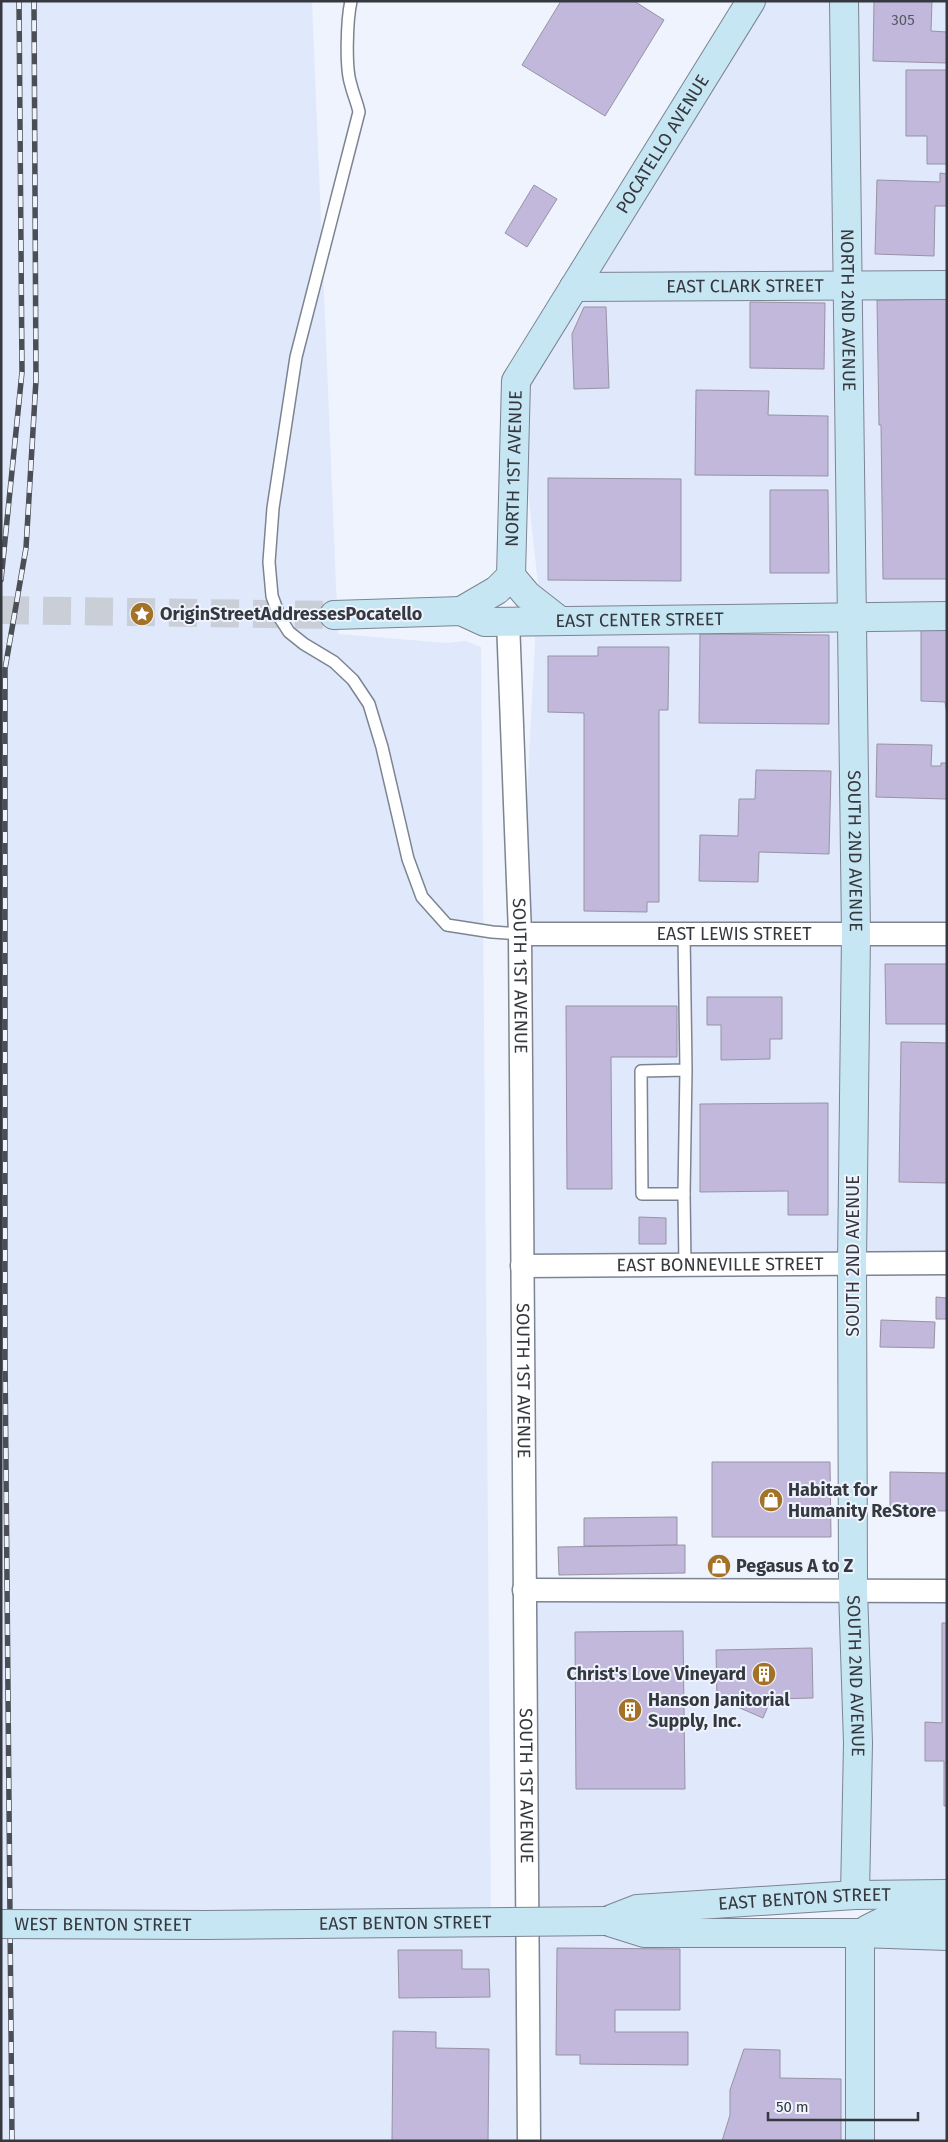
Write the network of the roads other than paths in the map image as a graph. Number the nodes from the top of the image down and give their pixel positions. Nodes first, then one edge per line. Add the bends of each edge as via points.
1 (351, 1) edge
2 (751, 1) edge
3 (844, 1) edge
4 (847, 285) junction
5 (947, 285) edge
6 (574, 287) junction
7 (510, 576) junction
8 (461, 611) junction
9 (334, 615) tunnel mouth
10 (947, 616) edge
11 (850, 617) junction
12 (559, 620) junction
13 (508, 621) junction
14 (520, 934) junction
15 (684, 934) junction
16 (856, 934) junction
17 (947, 934) edge
18 (686, 1070) junction
19 (684, 1194) junction
20 (852, 1263) junction
21 (947, 1263) edge
22 (685, 1265) junction
23 (522, 1266) junction
24 (524, 1590) junction
25 (853, 1590) junction
26 (947, 1591) edge
27 (947, 1894) edge
28 (855, 1895) junction
29 (947, 1907) edge
30 (606, 1921) junction
31 (1, 1924) edge
32 (205, 1925) joint
33 (756, 1933) junction
34 (860, 1933) junction
35 (947, 1936) edge
36 (529, 2141) edge
37 (860, 2141) edge

1 - 14 lane via 350,85 359,112 296,358 273,508 269,562 272,596 289,632 334,662 353,680 370,704 408,859 422,897 447,925
2 - 6 street, POCATELLO AVENUE
3 - 4 street, NORTH 2ND AVENUE
4 - 5 street, EAST CLARK STREET
4 - 6 street, EAST CLARK STREET
4 - 11 street, NORTH 2ND AVENUE
6 - 7 street, NORTH 1ST AVENUE via 516,381
7 - 8 street via 497,590
7 - 12 street via 527,595
8 - 9 street, EAST CENTER STREET
8 - 13 street, EAST CENTER STREET via 485,622
10 - 11 street, EAST CENTER STREET
11 - 12 street, EAST CENTER STREET
11 - 16 street, SOUTH 2ND AVENUE
12 - 13 street, EAST CENTER STREET
13 - 14 street, SOUTH 1ST AVENUE
14 - 15 street, EAST LEWIS STREET
14 - 23 street, SOUTH 1ST AVENUE
15 - 16 street, EAST LEWIS STREET
15 - 18 lane
16 - 17 street, EAST LEWIS STREET
16 - 20 street, SOUTH 2ND AVENUE
18 - 19 lane
18 - 19 lane via 641,1070 642,1194
19 - 22 lane
20 - 21 street, EAST BONNEVILLE STREET
20 - 22 street, EAST BONNEVILLE STREET
20 - 25 street, SOUTH 2ND AVENUE
22 - 23 street, EAST BONNEVILLE STREET
23 - 24 street, SOUTH 1ST AVENUE
24 - 25 street
24 - 36 street, SOUTH 1ST AVENUE
25 - 26 street
25 - 28 street, SOUTH 2ND AVENUE via 858,1743
27 - 28 street, EAST BENTON STREET
28 - 30 street, EAST BENTON STREET via 637,1908
28 - 33 street via 830,1915 787,1915
29 - 34 street via 933,1915 896,1916
30 - 32 street, EAST BENTON STREET, bridge
30 - 33 street, EAST BENTON STREET via 644,1933
31 - 32 street, WEST BENTON STREET, bridge
33 - 34 street, EAST BENTON STREET
34 - 35 street, EAST BENTON STREET
34 - 37 street

